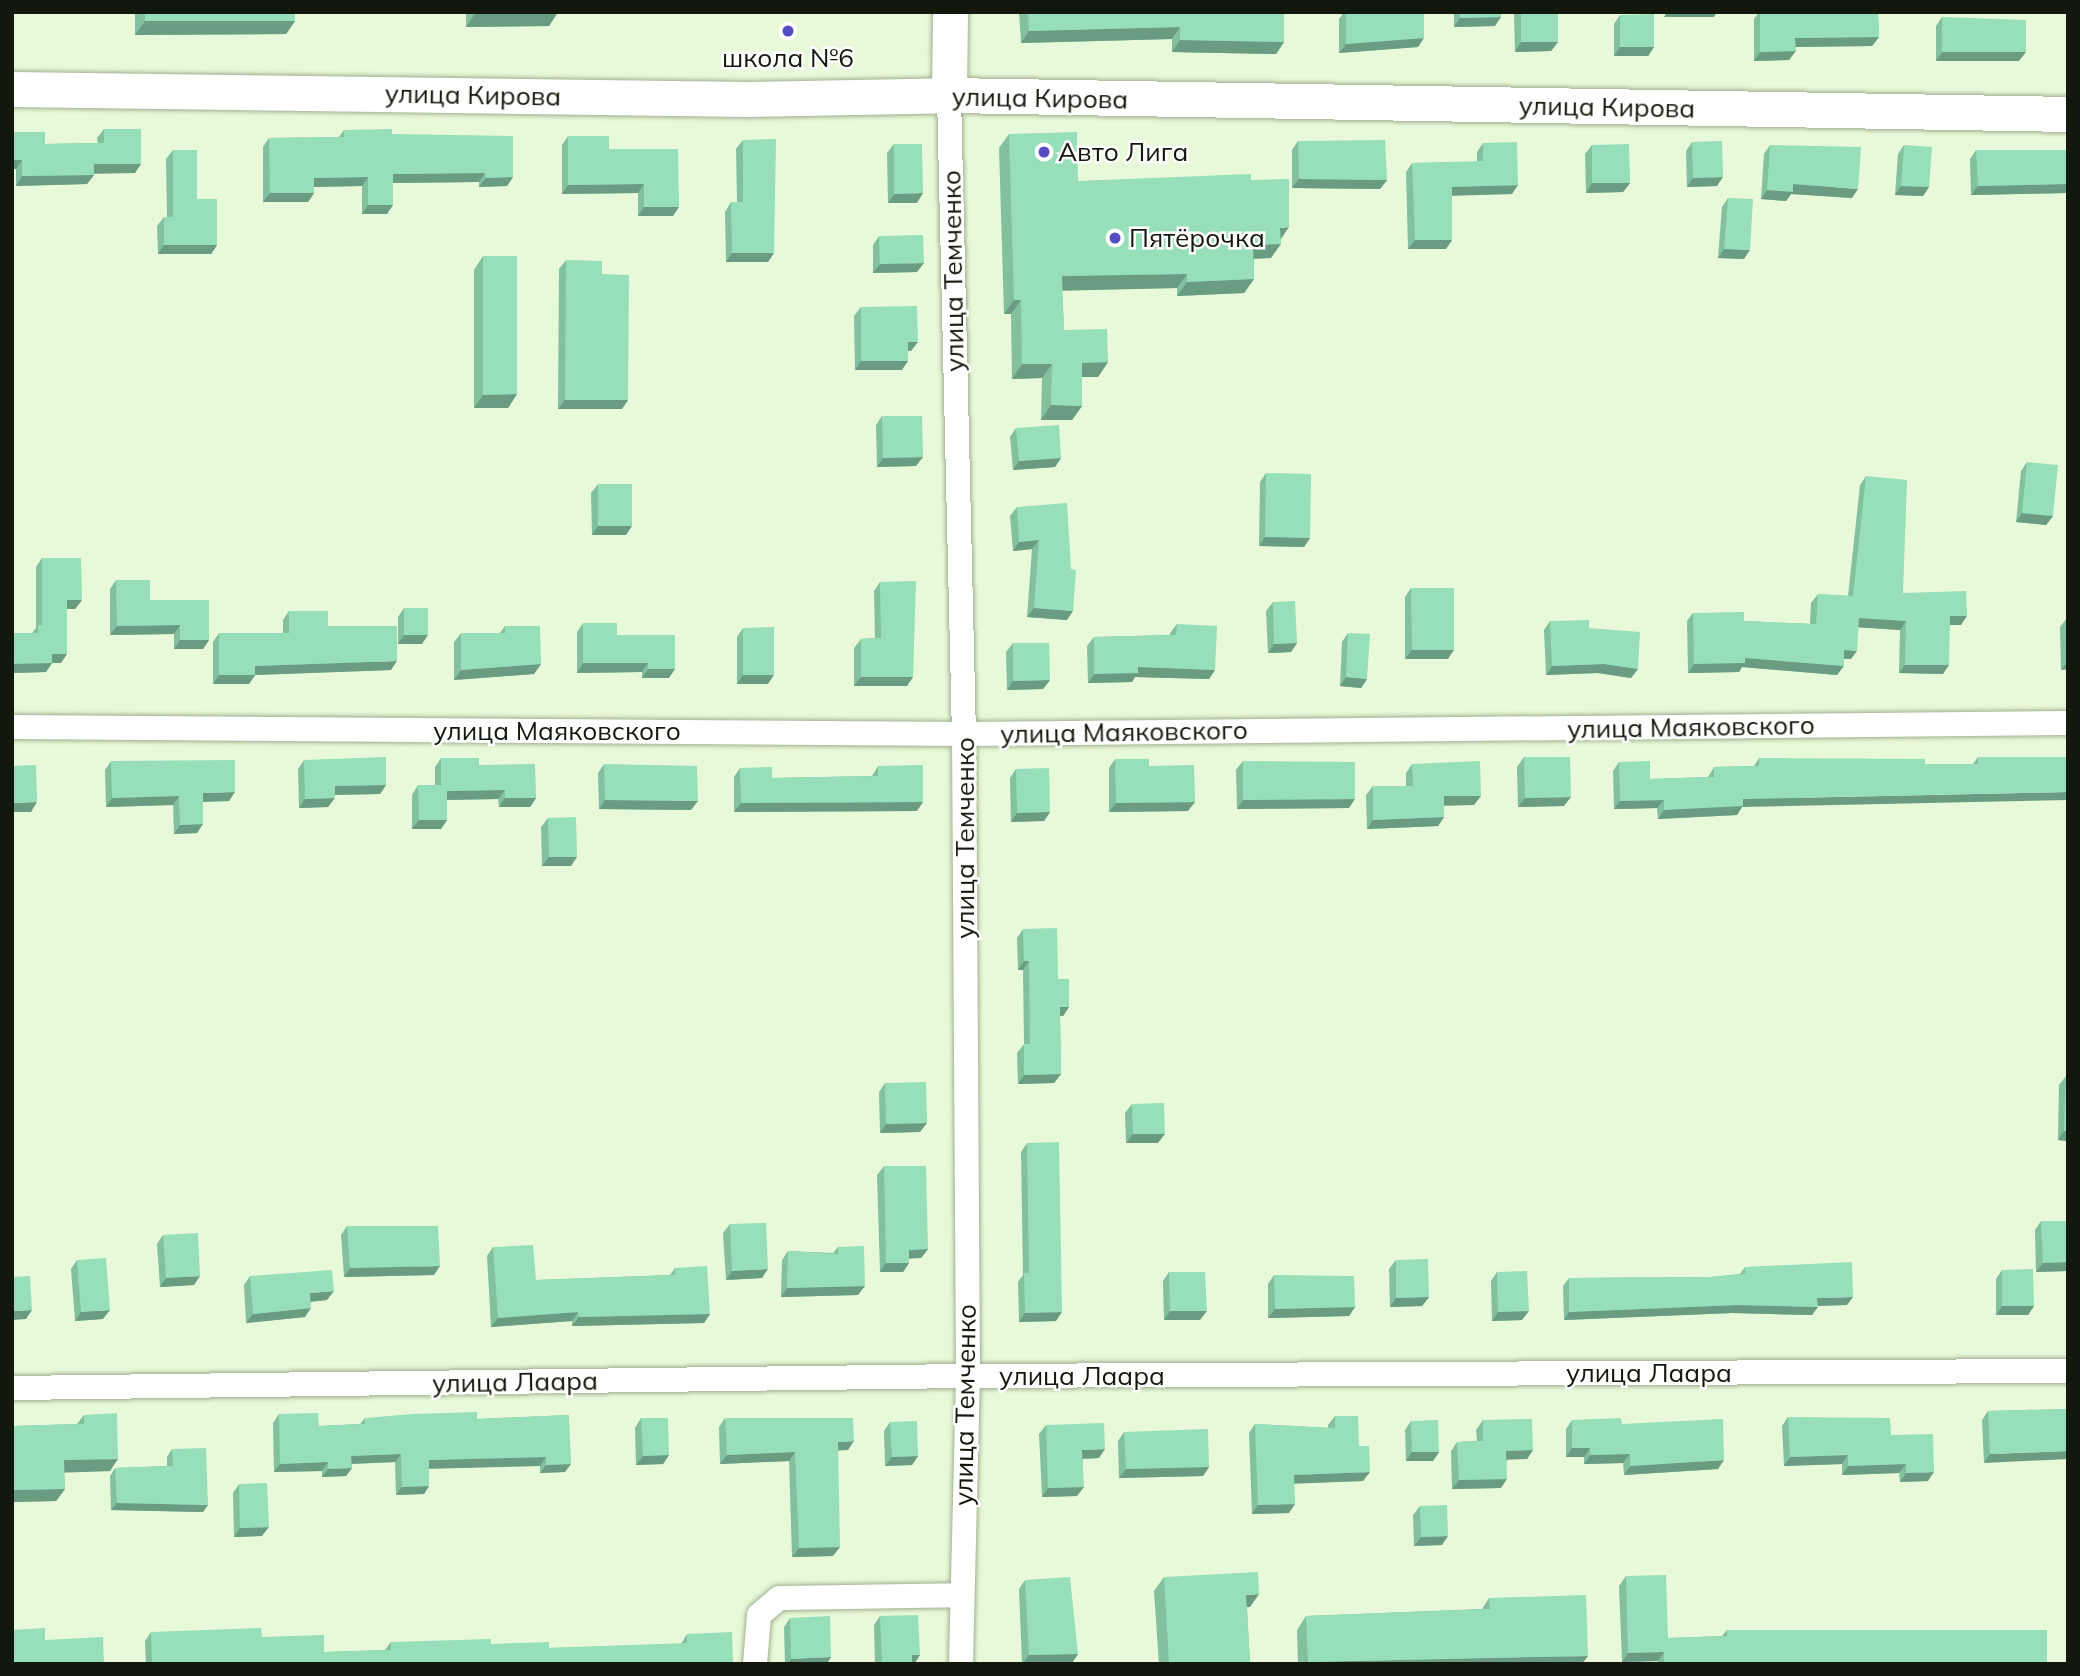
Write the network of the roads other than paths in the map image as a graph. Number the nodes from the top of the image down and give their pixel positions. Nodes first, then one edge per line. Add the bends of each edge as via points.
1 (950, 12) edge
2 (12, 89) edge
3 (949, 95) junction
4 (2068, 114) edge
5 (2068, 723) edge
6 (12, 727) edge
7 (964, 734) junction
8 (2068, 1371) edge
9 (968, 1376) junction
10 (12, 1388) edge
11 (960, 1595) junction
12 (755, 1664) edge
13 (961, 1664) edge

1 - 3 main road, улица Темченко
2 - 3 main road, улица Кирова via 748,99
3 - 4 main road, улица Кирова
3 - 7 street, улица Темченко
5 - 7 street, улица Маяковского
6 - 7 street, улица Маяковского
7 - 9 street, улица Темченко
8 - 9 street, улица Лаара
9 - 10 street, улица Лаара
9 - 11 street, улица Темченко
11 - 12 street via 779,1598 759,1615
11 - 13 street, улица Темченко

